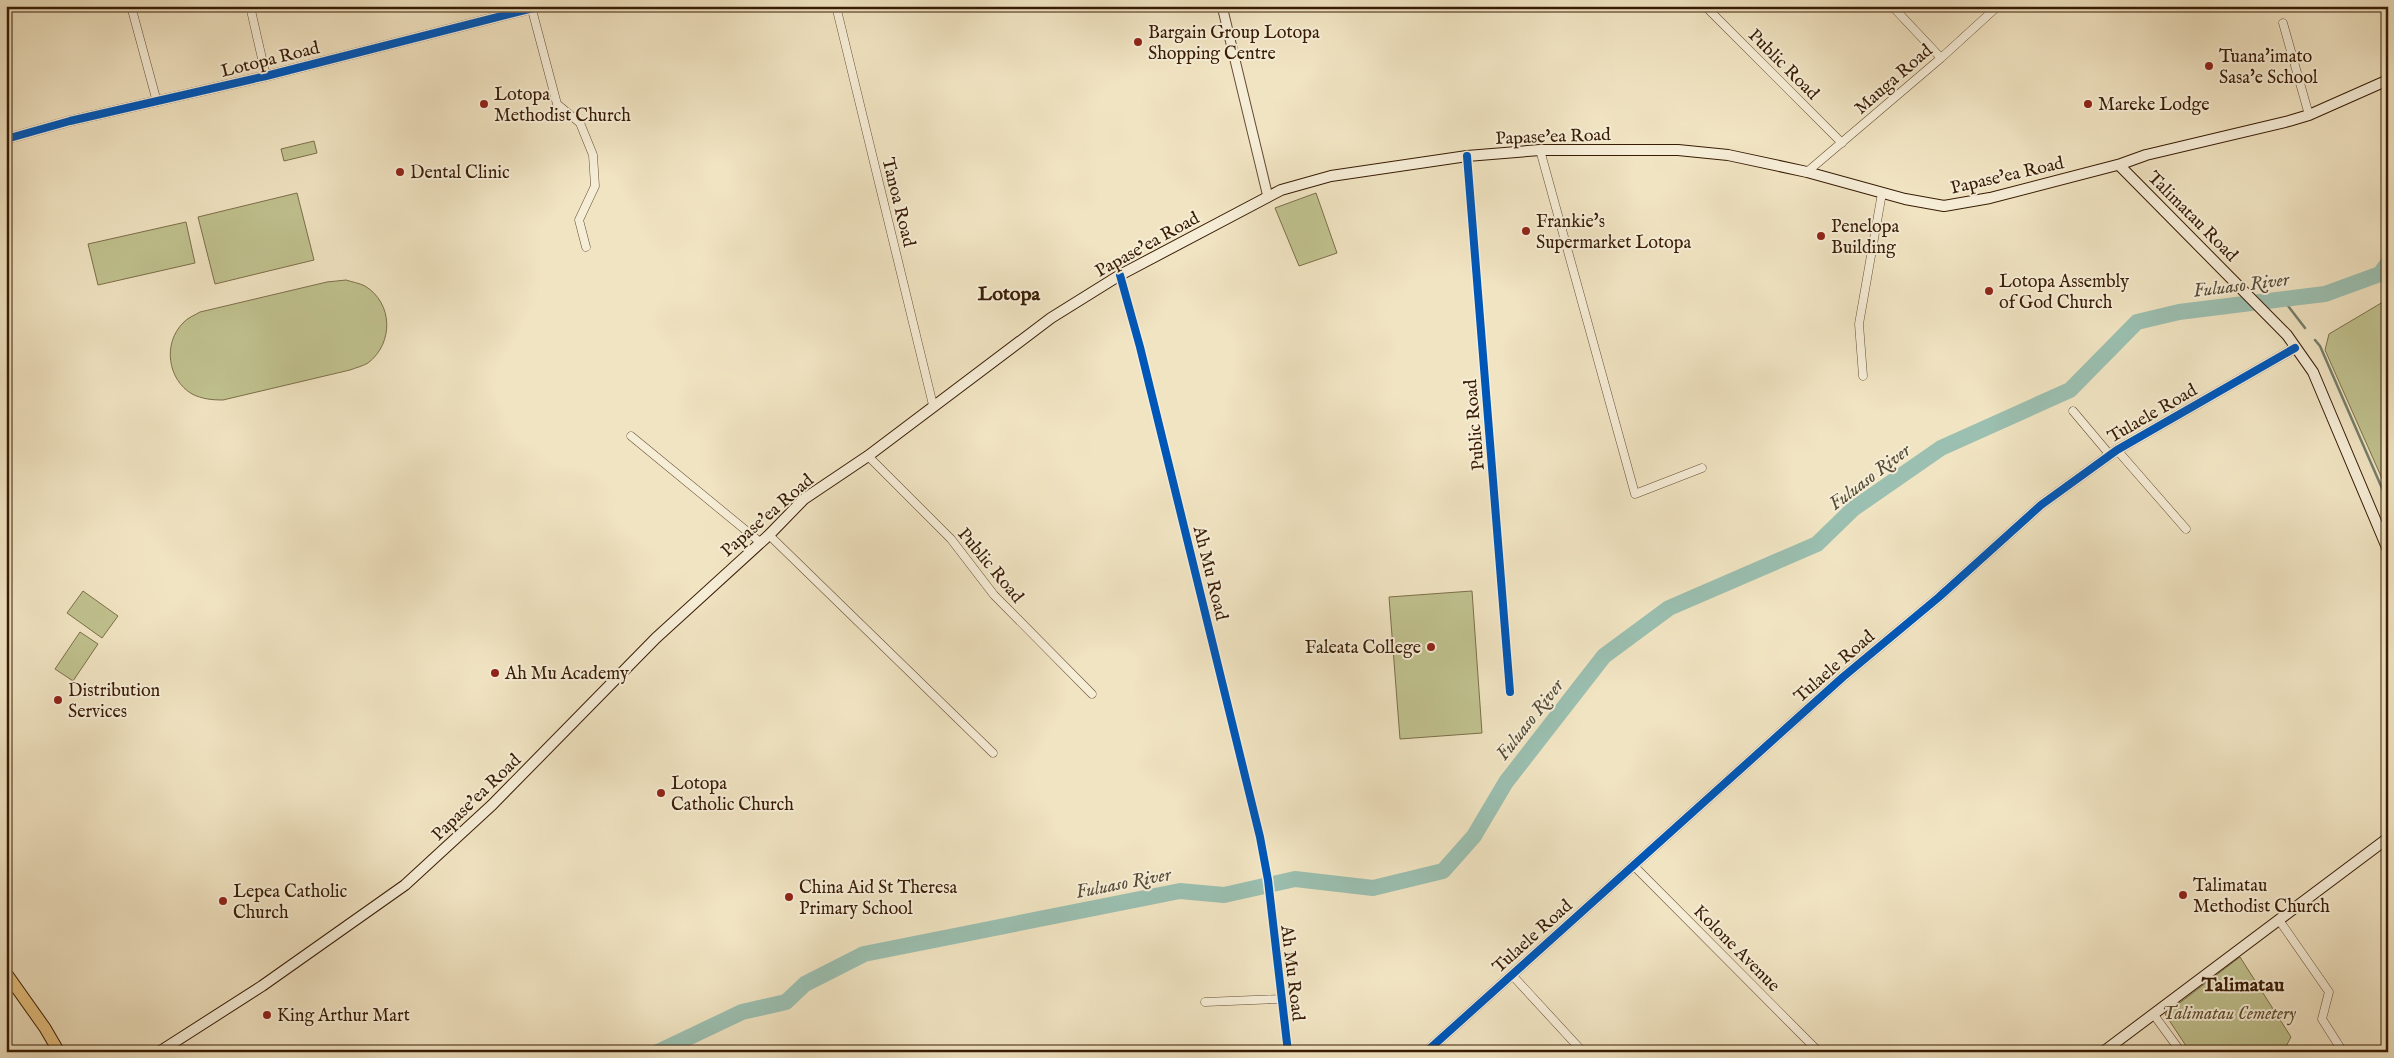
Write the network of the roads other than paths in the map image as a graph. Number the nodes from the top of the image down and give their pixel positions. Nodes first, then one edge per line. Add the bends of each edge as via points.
1 (131, 6) edge
2 (250, 6) edge
3 (541, 6) edge
4 (836, 6) edge
5 (1222, 6) edge
6 (1705, 6) edge
7 (1892, 6) edge
8 (1998, 6) edge
9 (531, 8) edge
10 (2283, 23) dead end
11 (1941, 58) junction
12 (266, 76) junction
13 (2388, 80) edge
14 (157, 102) junction
15 (2309, 115) junction
16 (6, 139) edge
17 (1842, 143) junction
18 (1540, 150) junction
19 (1467, 156) junction
20 (2119, 165) junction
21 (1806, 172) junction
22 (1882, 194) junction
23 (1268, 197) junction
24 (586, 247) dead end
25 (1120, 275) junction
26 (2295, 348) junction
27 (1863, 376) dead end
28 (933, 405) junction
29 (2073, 411) dead end
30 (631, 436) dead end
31 (2114, 453) junction
32 (868, 456) junction
33 (1702, 468) dead end
34 (2186, 529) dead end
35 (769, 535) junction
36 (760, 542) junction
37 (2388, 550) edge
38 (1510, 692) dead end
39 (1092, 694) dead end
40 (993, 753) dead end
41 (2388, 838) edge
42 (1633, 866) junction
43 (2279, 920) junction
44 (7, 974) edge
45 (1512, 974) junction
46 (1282, 999) junction
47 (1205, 1002) dead end
48 (2154, 1015) junction
49 (59, 1052) edge
50 (159, 1052) edge
51 (1288, 1052) edge
52 (1426, 1052) edge
53 (1583, 1052) edge
54 (1819, 1052) edge
55 (2103, 1052) edge
56 (2181, 1052) edge
57 (2343, 1052) edge

1 - 14 street
2 - 12 street
3 - 9 street, Lotopa Road
4 - 28 street, Tanoa Road
5 - 23 street
6 - 17 street, Public Road
7 - 11 street
8 - 11 street, Mauga Road
9 - 12 street, Lotopa Road
9 - 24 street via 557,104 580,123 593,155 595,186 580,220
10 - 15 street
11 - 17 street, Mauga Road
12 - 14 street, Lotopa Road
13 - 15 main road, Papase'ea Road
14 - 16 street, Lotopa Road
15 - 20 main road, Papase'ea Road via 2146,155
17 - 21 street, Mauga Road
18 - 19 main road, Papase'ea Road
18 - 21 main road, Papase'ea Road via 1678,150 1728,154
18 - 33 street via 1636,494
19 - 23 main road, Papase'ea Road via 1331,176 1298,184
19 - 38 street, Public Road
20 - 22 main road, Papase'ea Road via 1968,203 1944,206
20 - 26 main road, Talimatau Road via 2274,322
21 - 22 main road, Papase'ea Road
22 - 27 street via 1859,324
23 - 25 main road, Papase'ea Road
25 - 28 main road, Papase'ea Road via 1050,318
25 - 46 street, Ah Mu Road via 1260,837
26 - 31 street, Tulaele Road
26 - 37 main road, Talimatau Road via 2313,372
28 - 32 main road, Papase'ea Road
29 - 31 street
30 - 36 street
31 - 34 street
31 - 42 street, Tulaele Road via 2041,505
32 - 35 main road, Papase'ea Road via 804,499
32 - 39 street, Public Road via 951,540 994,595
35 - 36 main road, Papase'ea Road
35 - 40 street
36 - 50 main road, Papase'ea Road via 656,638 492,806 404,885 262,986
41 - 43 main road
42 - 45 street, Tulaele Road
42 - 54 street, Kolone Avenue
43 - 48 main road
43 - 57 street via 2329,992 2322,1019
44 - 49 main road
45 - 52 street, Tulaele Road
45 - 53 street
46 - 47 street
46 - 51 street, Ah Mu Road
48 - 55 main road
48 - 56 street

